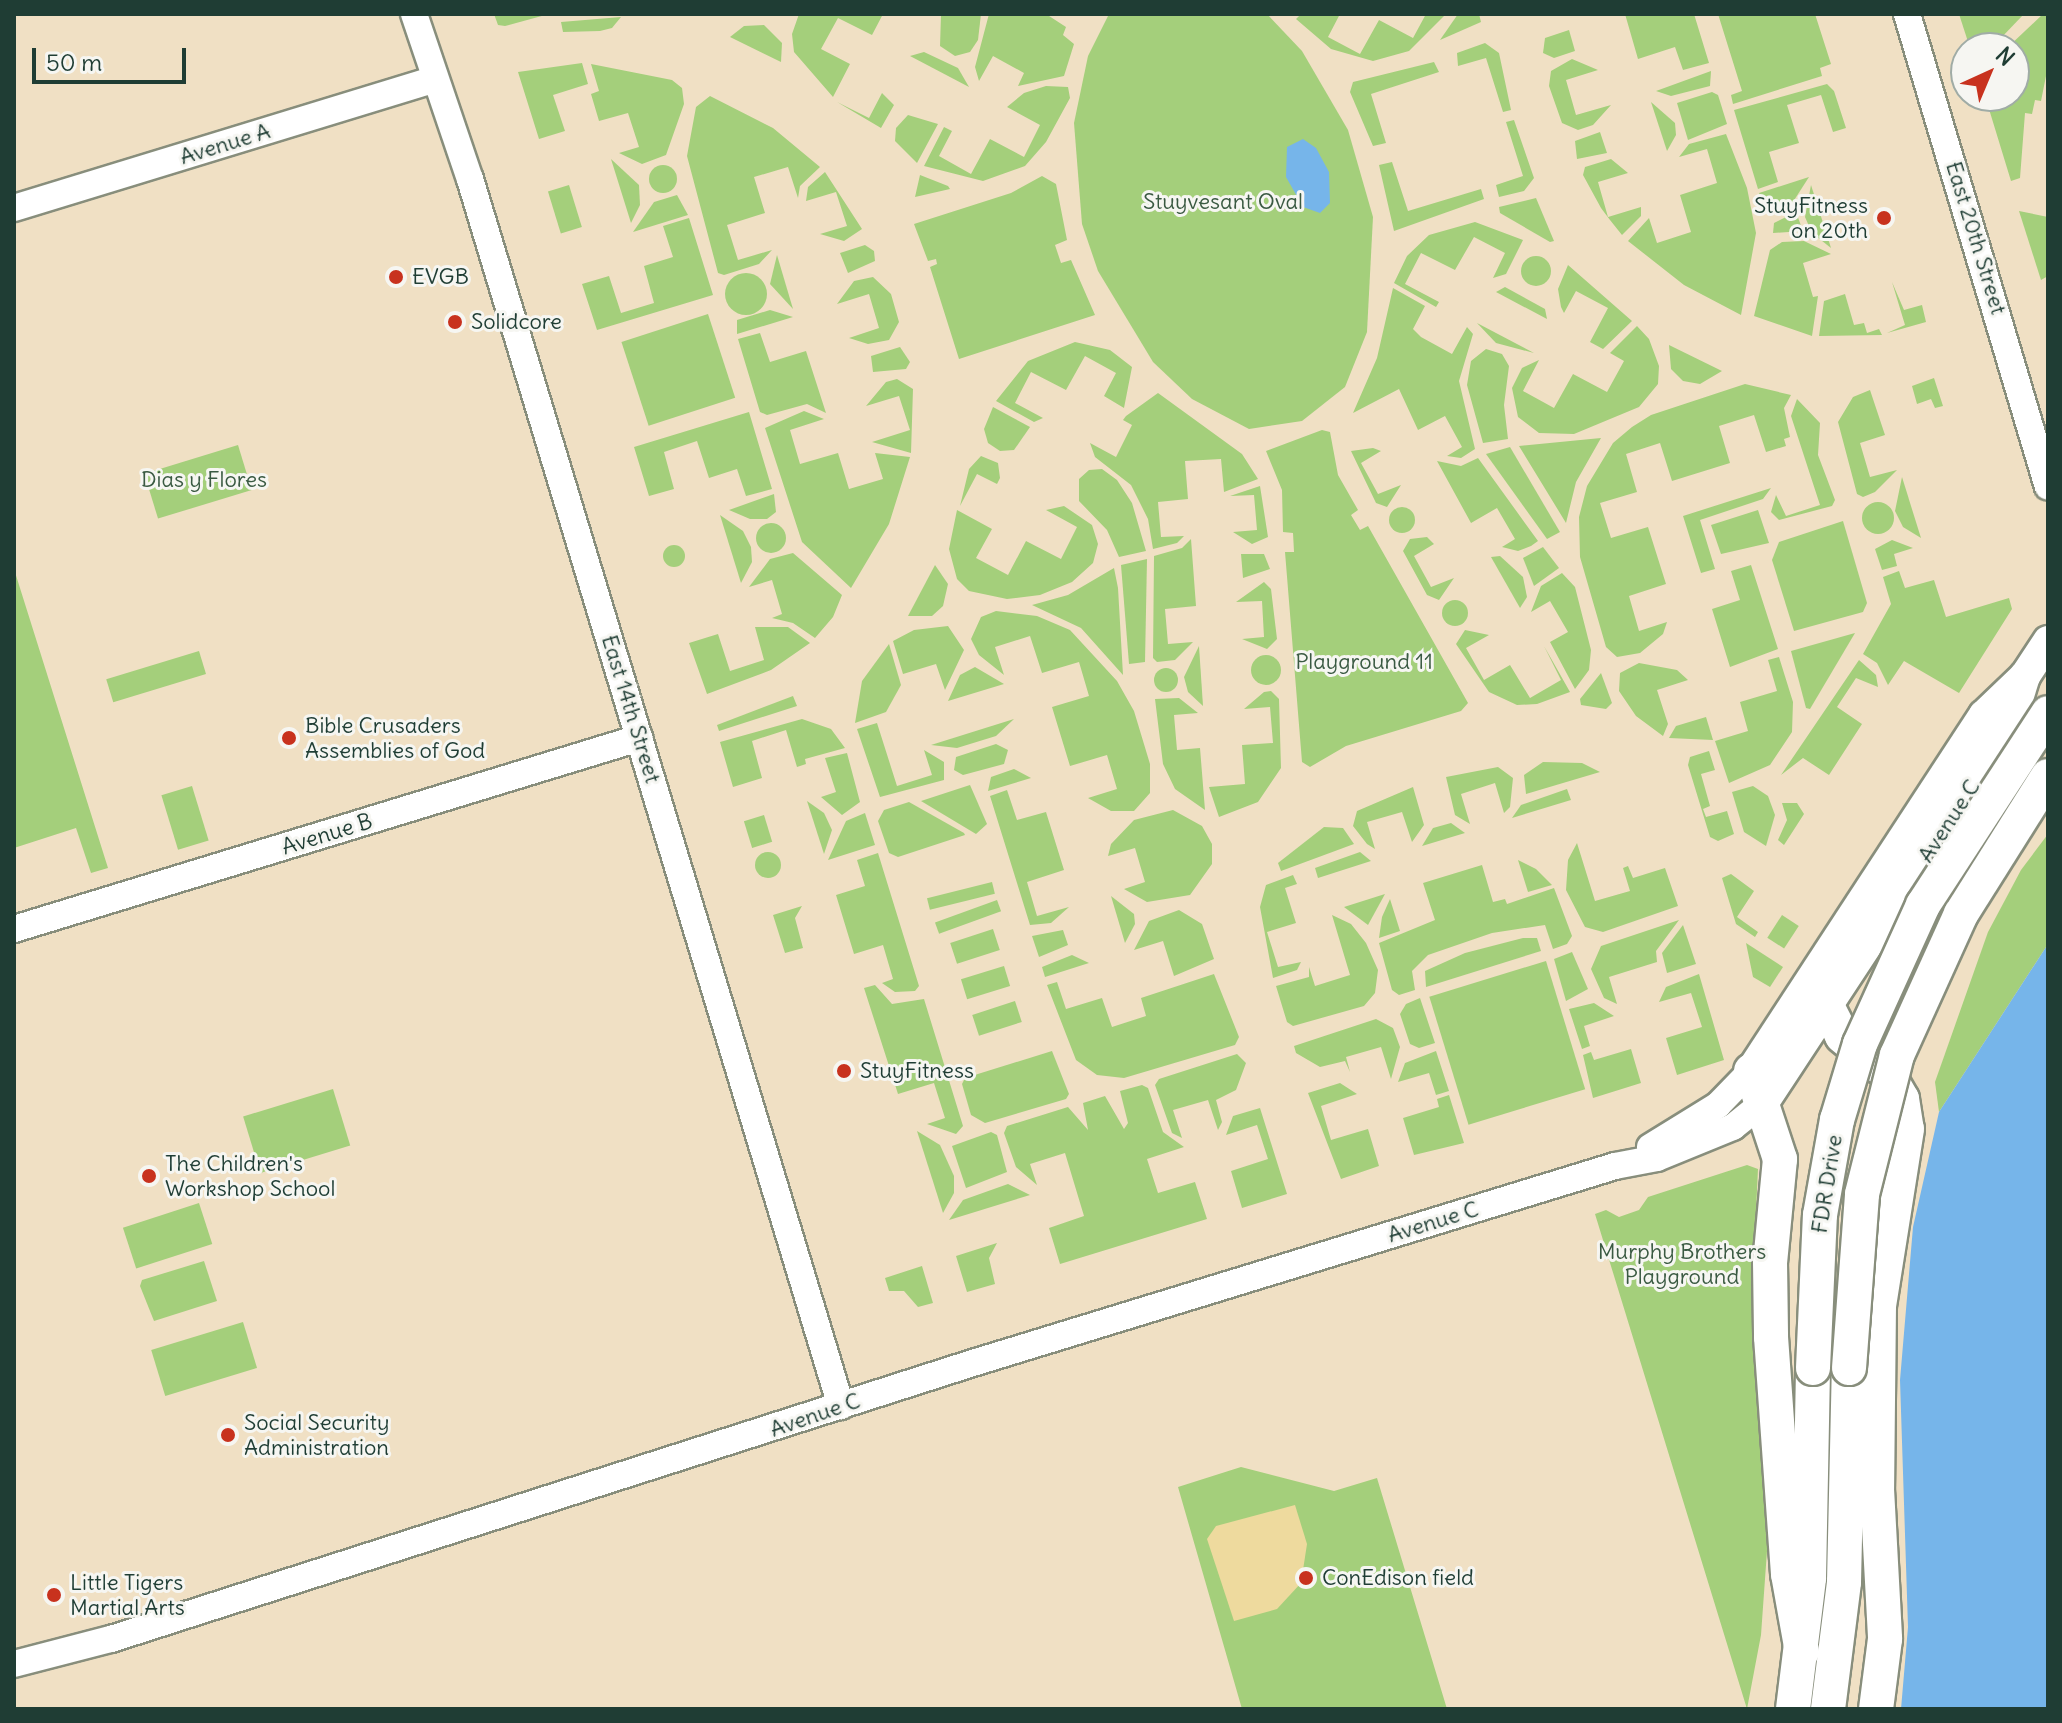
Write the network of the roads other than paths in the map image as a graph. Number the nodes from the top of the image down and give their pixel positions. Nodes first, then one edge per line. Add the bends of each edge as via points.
1 (414, 14) edge
2 (1907, 14) edge
3 (435, 79) junction
4 (14, 208) edge
5 (2047, 473) edge
6 (2048, 641) edge
7 (2025, 676) junction
8 (2048, 713) edge
9 (639, 738) junction
10 (2048, 776) edge
11 (14, 929) edge
12 (1828, 1008) junction
13 (1751, 1071) junction
14 (1764, 1102) junction
15 (1615, 1166) junction
16 (841, 1406) junction
17 (1802, 1652) junction
18 (14, 1664) edge
19 (1793, 1709) edge
20 (1828, 1709) edge
21 (1876, 1709) edge

1 - 3 main road, East 14th Street
2 - 5 main road, East 20th Street
3 - 4 main road, Avenue A
3 - 9 main road, East 14th Street
6 - 7 main road, Avenue C
7 - 12 main road, Avenue C via 2008,731
7 - 13 main road, Avenue C via 1984,715
8 - 17 highway, FDR Drive, bridge via 1923,905 1860,1044 1837,1120 1822,1202
9 - 11 main road, Avenue B
9 - 16 main road, East 14th Street
10 - 20 highway, FDR Drive, bridge via 1961,914 1897,1055 1862,1194 1849,1368 1844,1582
12 - 14 main road, Avenue C
12 - 21 highway via 1842,1036 1887,1073 1902,1099 1907,1129 1879,1305 1877,1489 1885,1639
13 - 14 highway
13 - 15 main road, Avenue C via 1718,1105
14 - 15 main road, Avenue C via 1747,1119 1700,1142
14 - 17 highway via 1780,1159 1770,1262 1771,1337 1788,1574
15 - 16 main road, Avenue C
16 - 18 main road, Avenue C via 111,1639
17 - 19 highway, FDR Drive

